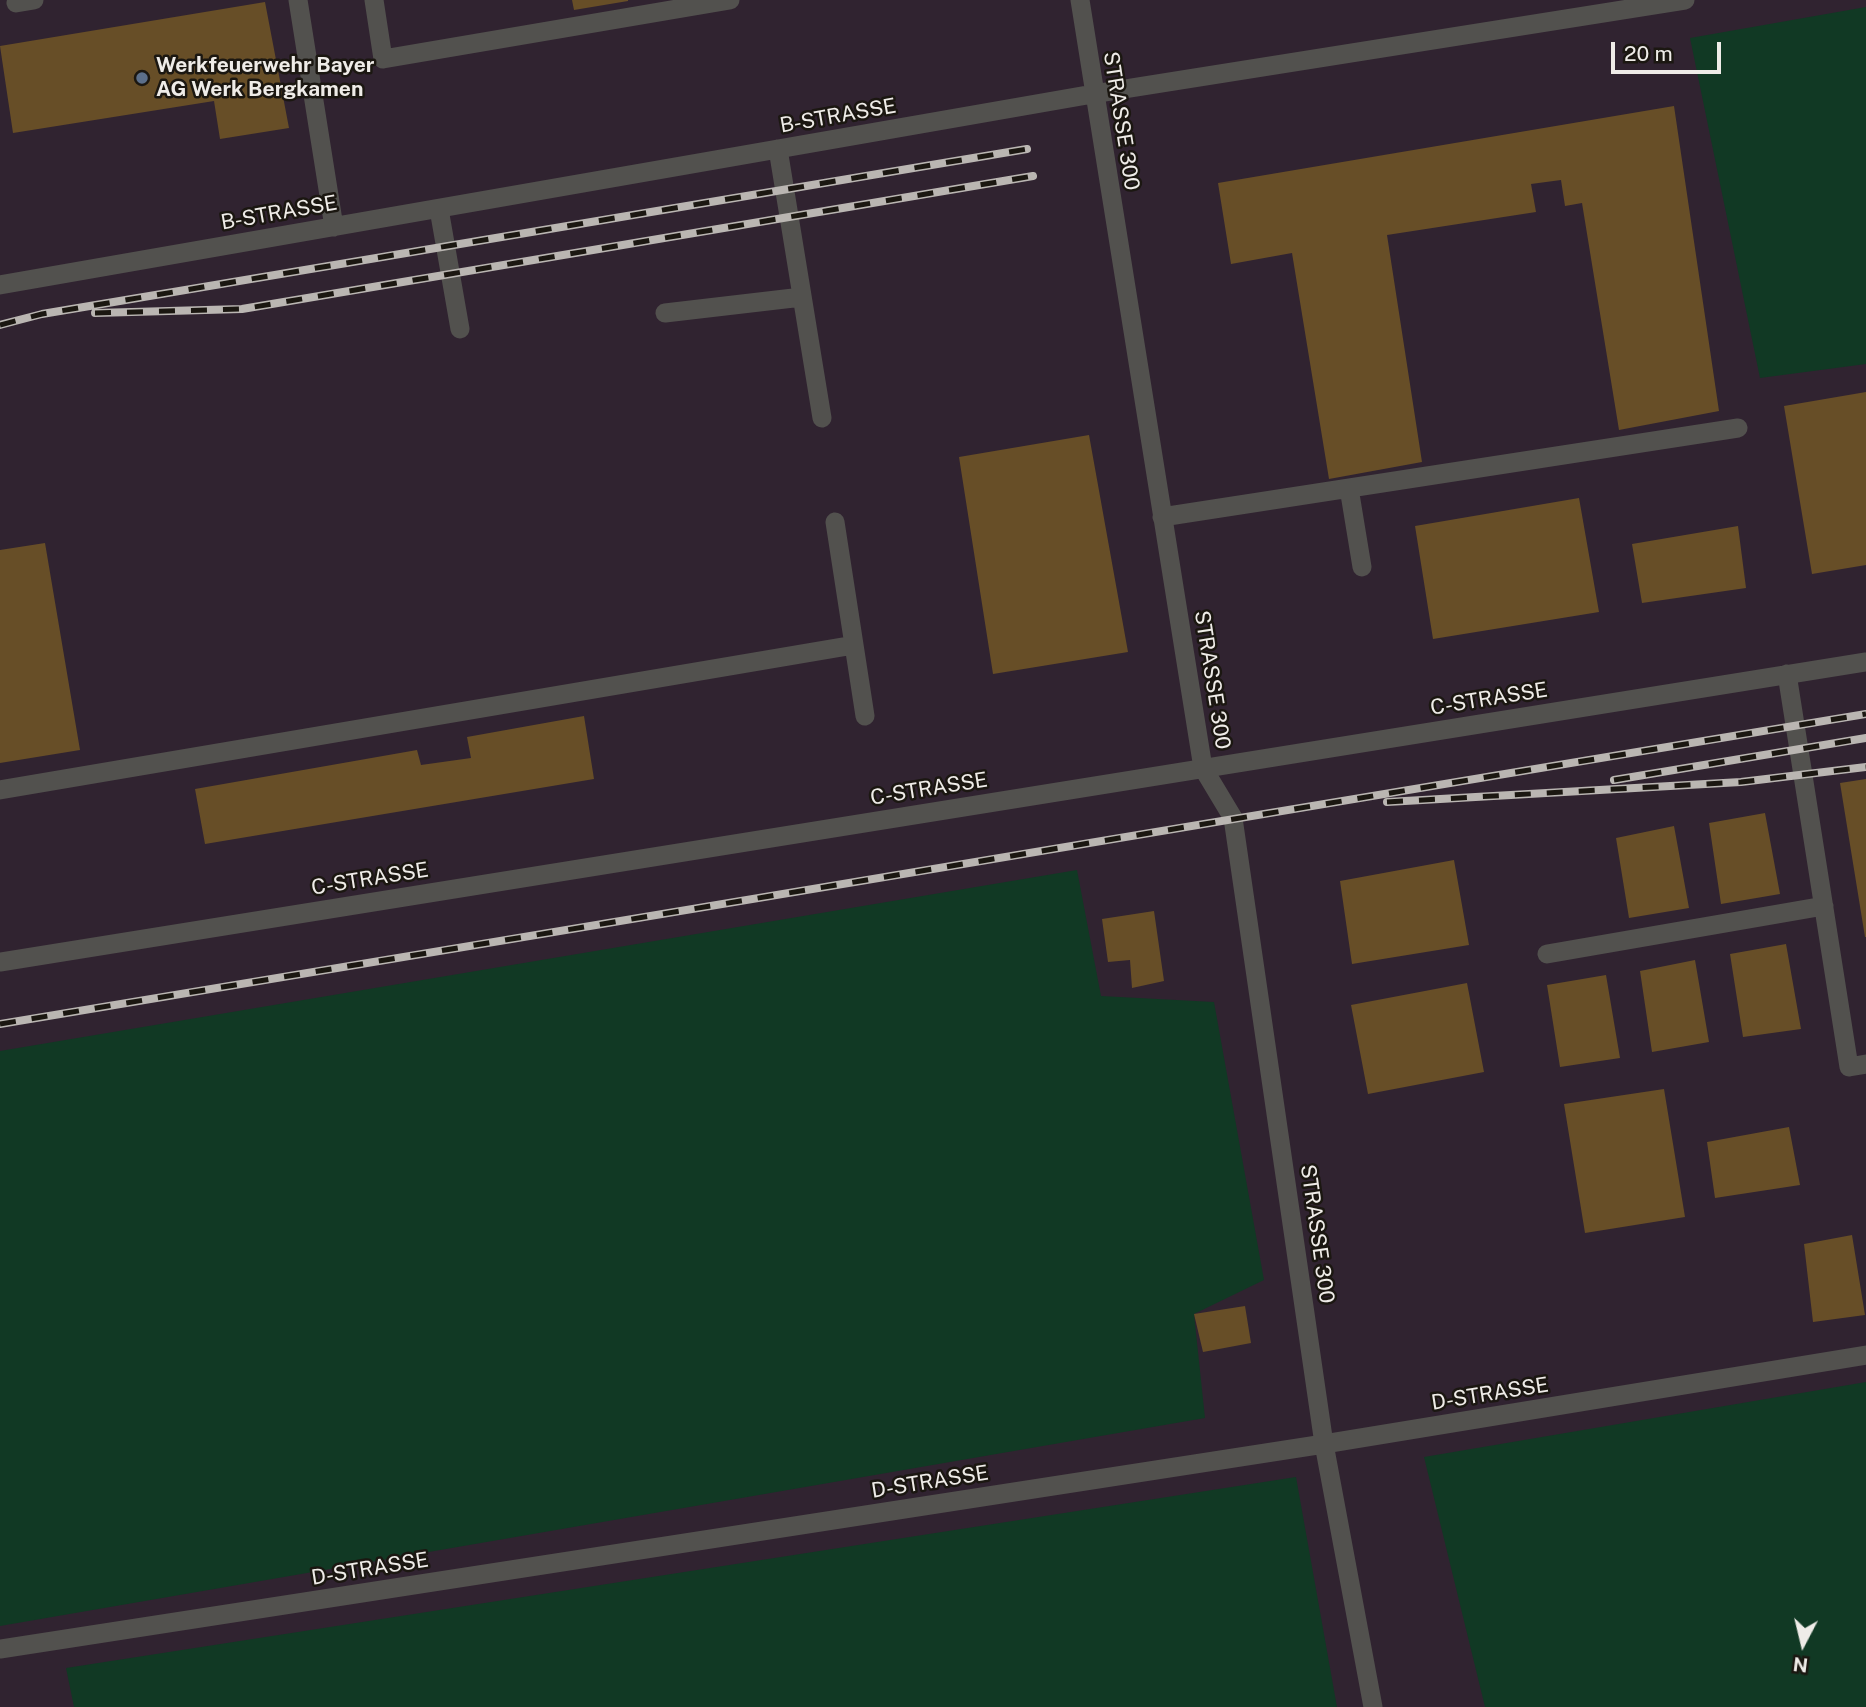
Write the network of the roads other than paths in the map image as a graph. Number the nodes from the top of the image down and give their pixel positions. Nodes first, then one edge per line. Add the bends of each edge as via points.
1 (298, 0) edge
2 (374, 0) edge
3 (730, 0) edge
4 (1080, 0) edge
5 (1685, 0) edge
6 (1093, 94) junction
7 (778, 149) junction
8 (439, 209) junction
9 (334, 227) junction
10 (0, 285) edge
11 (802, 297) junction
12 (665, 313) dead end
13 (460, 330) dead end
14 (822, 418) dead end
15 (1738, 428) dead end
16 (1349, 488) junction
17 (1162, 517) junction
18 (835, 522) dead end
19 (1362, 567) dead end
20 (854, 645) junction
21 (1866, 662) edge
22 (1787, 674) junction
23 (865, 716) dead end
24 (1203, 768) junction
25 (0, 790) edge
26 (1824, 906) junction
27 (1547, 954) dead end
28 (0, 962) edge
29 (1866, 1064) edge
30 (1866, 1355) edge
31 (1324, 1444) junction
32 (0, 1649) edge
33 (1373, 1707) edge

1 - 9 lane
2 - 3 lane via 383,59
4 - 6 lane, STRASSE 300
5 - 6 lane, B-STRASSE
6 - 7 lane, B-STRASSE
6 - 17 lane, STRASSE 300
7 - 8 lane, B-STRASSE
7 - 11 lane
8 - 9 lane, B-STRASSE
8 - 13 lane
9 - 10 lane, B-STRASSE
11 - 12 lane
11 - 14 lane
15 - 16 lane
16 - 17 lane
16 - 19 lane
17 - 24 lane, STRASSE 300
18 - 20 lane
20 - 23 lane
20 - 25 lane
21 - 22 lane, C-STRASSE
22 - 24 lane, C-STRASSE
22 - 26 lane
24 - 28 lane, C-STRASSE
24 - 31 lane, STRASSE 300 via 1233,818
26 - 27 lane
26 - 29 lane via 1849,1067
30 - 31 lane, D-STRASSE
31 - 32 lane, D-STRASSE
31 - 33 lane, STRASSE 300

